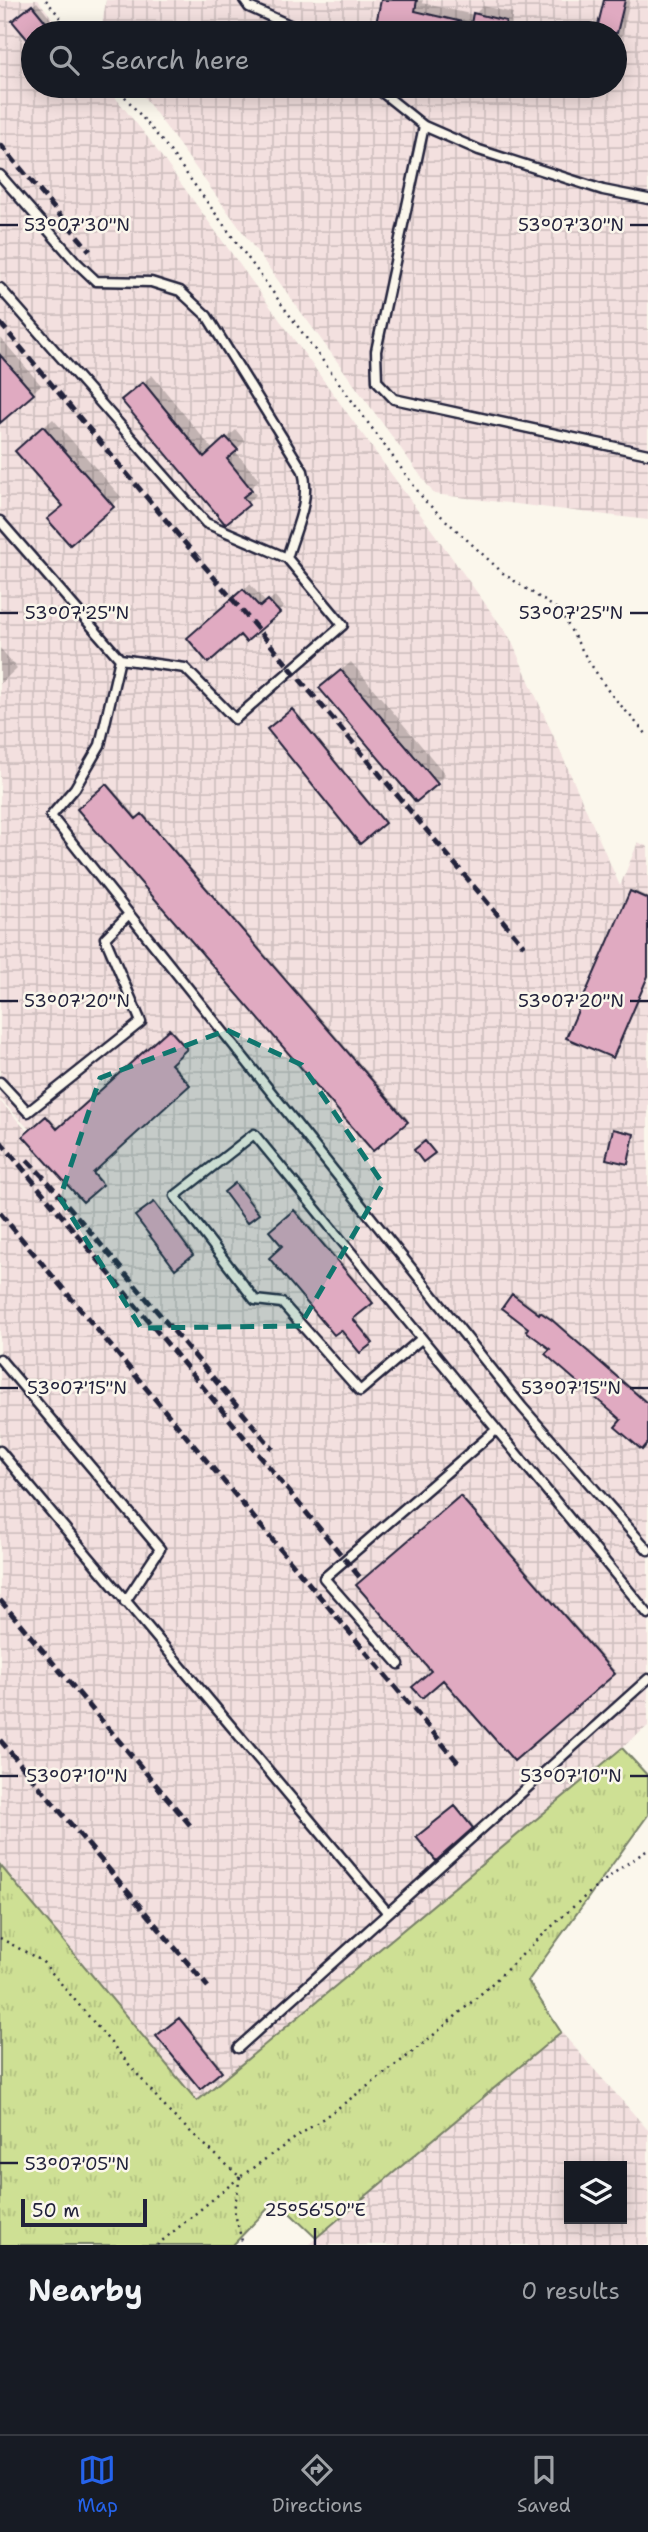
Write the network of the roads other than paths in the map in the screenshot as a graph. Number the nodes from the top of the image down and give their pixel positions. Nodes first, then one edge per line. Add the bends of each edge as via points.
1 (244, 0) edge
2 (280, 21) edge
3 (389, 98) edge
4 (424, 126) junction
5 (0, 175) edge
6 (648, 199) edge
7 (0, 288) edge
8 (648, 453) edge
9 (0, 521) edge
10 (286, 558) junction
11 (120, 659) junction
12 (129, 914) junction
13 (0, 1082) edge
14 (421, 1339) junction
15 (0, 1359) edge
16 (496, 1430) junction
17 (0, 1451) edge
18 (648, 1550) edge
19 (125, 1602) junction
20 (648, 1614) edge
21 (399, 1664) dead end
22 (648, 1679) edge
23 (388, 1913) junction
24 (238, 2048) dead end

1 - 2 lane via 249,7
3 - 4 lane
4 - 6 lane via 504,158 603,190
4 - 8 lane via 376,351 377,381 394,399
5 - 10 lane via 96,281 151,282 180,292 207,316 303,471 307,485
7 - 10 lane via 206,523
9 - 11 lane
10 - 11 lane via 344,625 235,719 185,668
11 - 12 lane via 100,745 75,788 51,816
12 - 13 lane via 104,938 141,1022 29,1112
12 - 18 lane via 522,1407
14 - 14 lane via 254,1134 174,1196 255,1300 282,1303 360,1391
14 - 16 lane
15 - 19 lane via 160,1549
16 - 20 lane
16 - 21 lane via 324,1578
17 - 19 lane
19 - 23 lane
22 - 23 lane
23 - 24 lane

